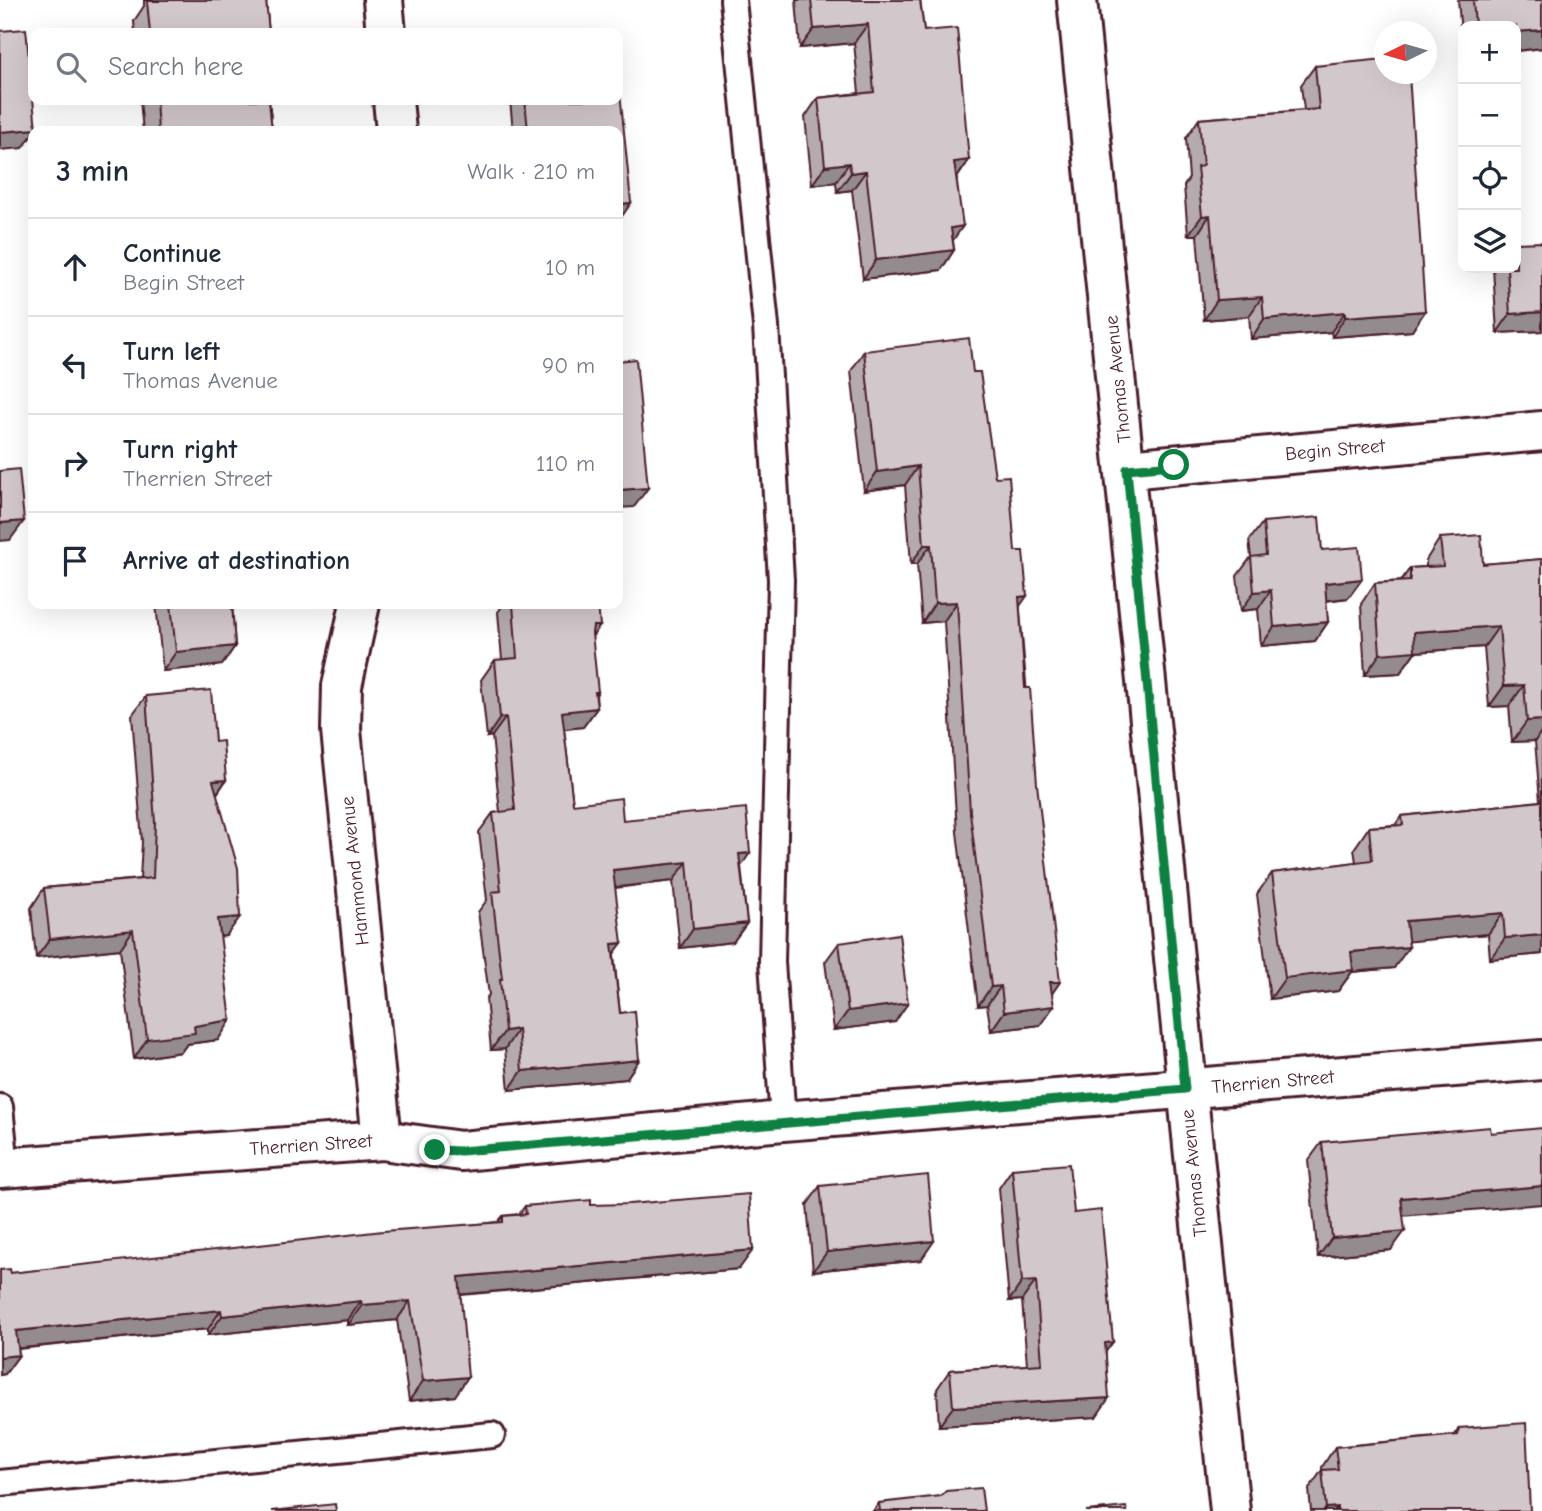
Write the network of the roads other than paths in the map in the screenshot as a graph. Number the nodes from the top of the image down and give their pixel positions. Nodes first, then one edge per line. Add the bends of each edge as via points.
1 (383, 0) edge
2 (733, 0) edge
3 (1077, 0) edge
4 (386, 28) edge
5 (393, 105) edge
6 (396, 126) edge
7 (1542, 431) edge
8 (1127, 469) junction
9 (358, 609) edge
10 (1542, 1060) edge
11 (1185, 1089) junction
12 (0, 1107) edge
13 (783, 1121) junction
14 (382, 1140) junction
15 (3, 1167) edge
16 (492, 1435) dead end
17 (0, 1483) edge
18 (1230, 1511) edge

1 - 4 street
2 - 13 lane via 766,326 781,580 772,962
3 - 8 street, Thomas Avenue
5 - 6 street
7 - 8 street, Begin Street
8 - 11 street, Thomas Avenue
9 - 14 street, Hammond Avenue via 342,686 341,730
10 - 11 street, Therrien Street
11 - 13 street, Therrien Street
11 - 18 street, Thomas Avenue
12 - 15 lane
13 - 14 street, Therrien Street via 461,1151
14 - 15 street, Therrien Street
16 - 17 lane

